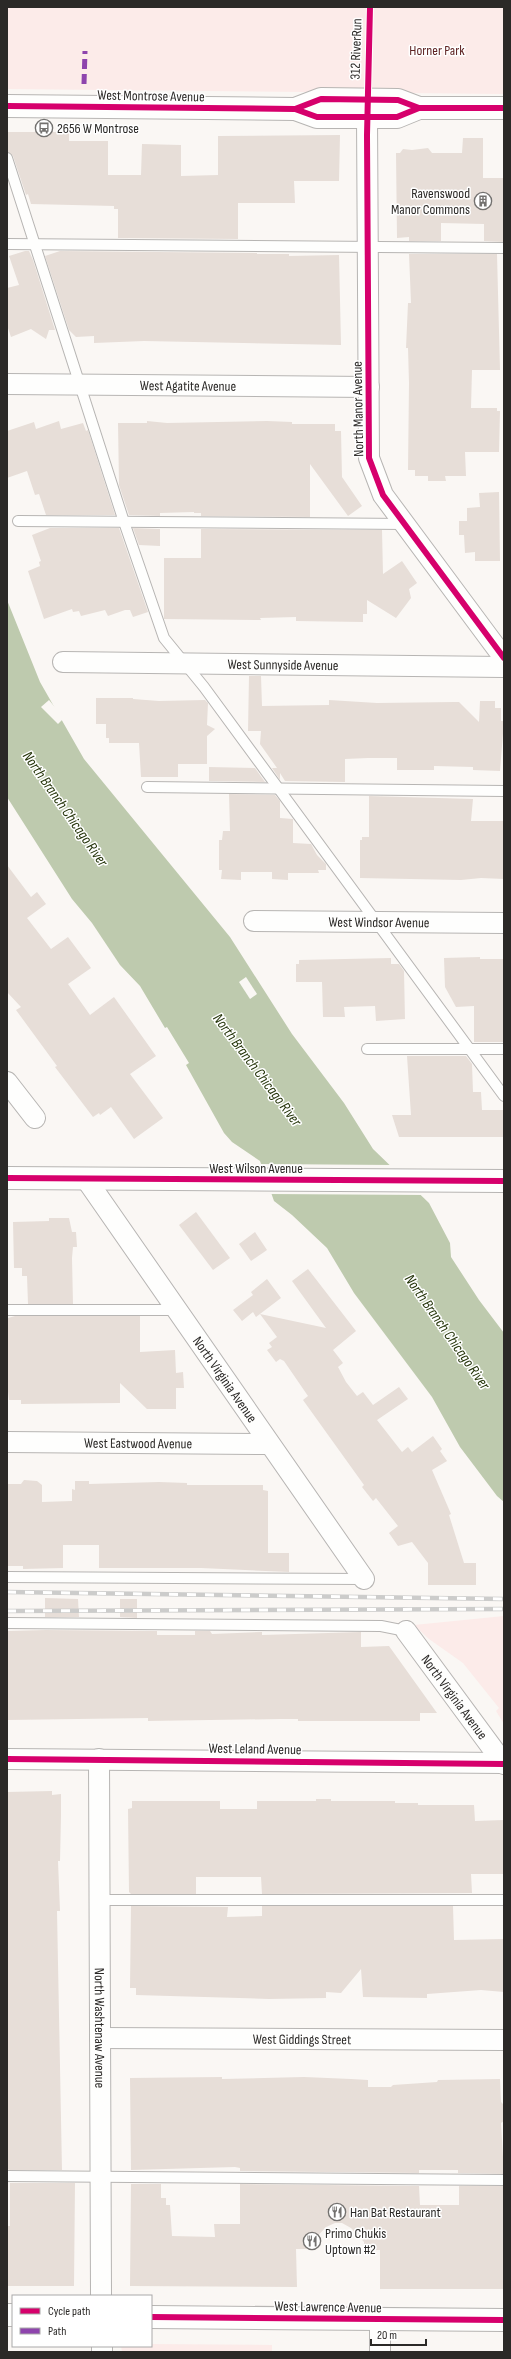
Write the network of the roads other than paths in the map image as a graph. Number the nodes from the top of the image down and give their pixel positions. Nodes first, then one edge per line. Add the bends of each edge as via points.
1 (7, 106) edge
2 (419, 108) junction
3 (504, 108) edge
4 (295, 110) junction
5 (372, 123) junction
6 (7, 158) edge
7 (7, 244) edge
8 (34, 244) junction
9 (368, 247) junction
10 (504, 248) edge
11 (7, 384) edge
12 (81, 384) junction
13 (369, 386) junction
14 (18, 521) dead end
15 (124, 522) junction
16 (406, 524) junction
17 (504, 658) edge
18 (63, 662) dead end
19 (185, 664) junction
20 (504, 667) edge
21 (147, 787) dead end
22 (278, 789) junction
23 (504, 791) edge
24 (254, 922) dead end
25 (376, 922) junction
26 (504, 923) edge
27 (367, 1049) dead end
28 (469, 1049) junction
29 (504, 1049) edge
30 (7, 1082) edge
31 (504, 1096) edge
32 (34, 1118) dead end
33 (7, 1178) edge
34 (86, 1179) junction
35 (504, 1181) edge
36 (7, 1310) edge
37 (177, 1310) junction
38 (7, 1442) edge
39 (269, 1444) junction
40 (7, 1577) edge
41 (364, 1579) joint
42 (7, 1623) edge
43 (406, 1631) joint
44 (7, 1759) edge
45 (99, 1759) junction
46 (504, 1764) edge
47 (99, 1900) junction
48 (504, 1900) edge
49 (100, 2038) junction
50 (504, 2040) edge
51 (7, 2176) edge
52 (101, 2177) junction
53 (504, 2180) edge
54 (101, 2295) edge
55 (152, 2317) edge
56 (380, 2319) junction
57 (504, 2320) edge
58 (380, 2352) edge

1 - 4 main road, West Montrose Avenue
2 - 3 main road, West Montrose Avenue
2 - 4 main road, West Montrose Avenue via 398,100 321,99
2 - 5 main road, West Montrose Avenue
4 - 5 main road, West Montrose Avenue via 317,116
5 - 9 street, North Manor Avenue
6 - 8 lane
7 - 8 lane
8 - 9 lane
8 - 12 lane
9 - 10 lane
9 - 13 street, North Manor Avenue
11 - 12 street, West Agatite Avenue
12 - 13 street, West Agatite Avenue
12 - 15 lane
13 - 16 street, North Manor Avenue via 369,458 383,495
14 - 15 lane
15 - 16 lane
15 - 19 lane via 164,638
16 - 17 street, North Manor Avenue
18 - 19 street, West Sunnyside Avenue
19 - 20 street, West Sunnyside Avenue
19 - 22 lane
21 - 22 lane
22 - 23 lane
22 - 25 lane
24 - 25 street, West Windsor Avenue
25 - 26 street, West Windsor Avenue
25 - 28 lane
27 - 28 lane
28 - 29 lane
28 - 31 lane
30 - 32 street
33 - 34 main road, West Wilson Avenue
34 - 35 main road, West Wilson Avenue
34 - 37 street, North Virginia Avenue
36 - 37 lane
37 - 39 street, North Virginia Avenue
38 - 39 street, West Eastwood Avenue
39 - 41 street, North Virginia Avenue
40 - 41 lane
42 - 43 lane via 381,1626
43 - 46 street, North Virginia Avenue
44 - 45 street, West Leland Avenue
45 - 46 street, West Leland Avenue
45 - 47 street, North Washtenaw Avenue
47 - 48 lane
47 - 49 street, North Washtenaw Avenue
49 - 50 street, West Giddings Street
49 - 52 street, North Washtenaw Avenue
51 - 52 lane
52 - 53 lane
52 - 54 street, North Washtenaw Avenue
55 - 56 main road, West Lawrence Avenue
56 - 57 main road, West Lawrence Avenue
56 - 58 street

